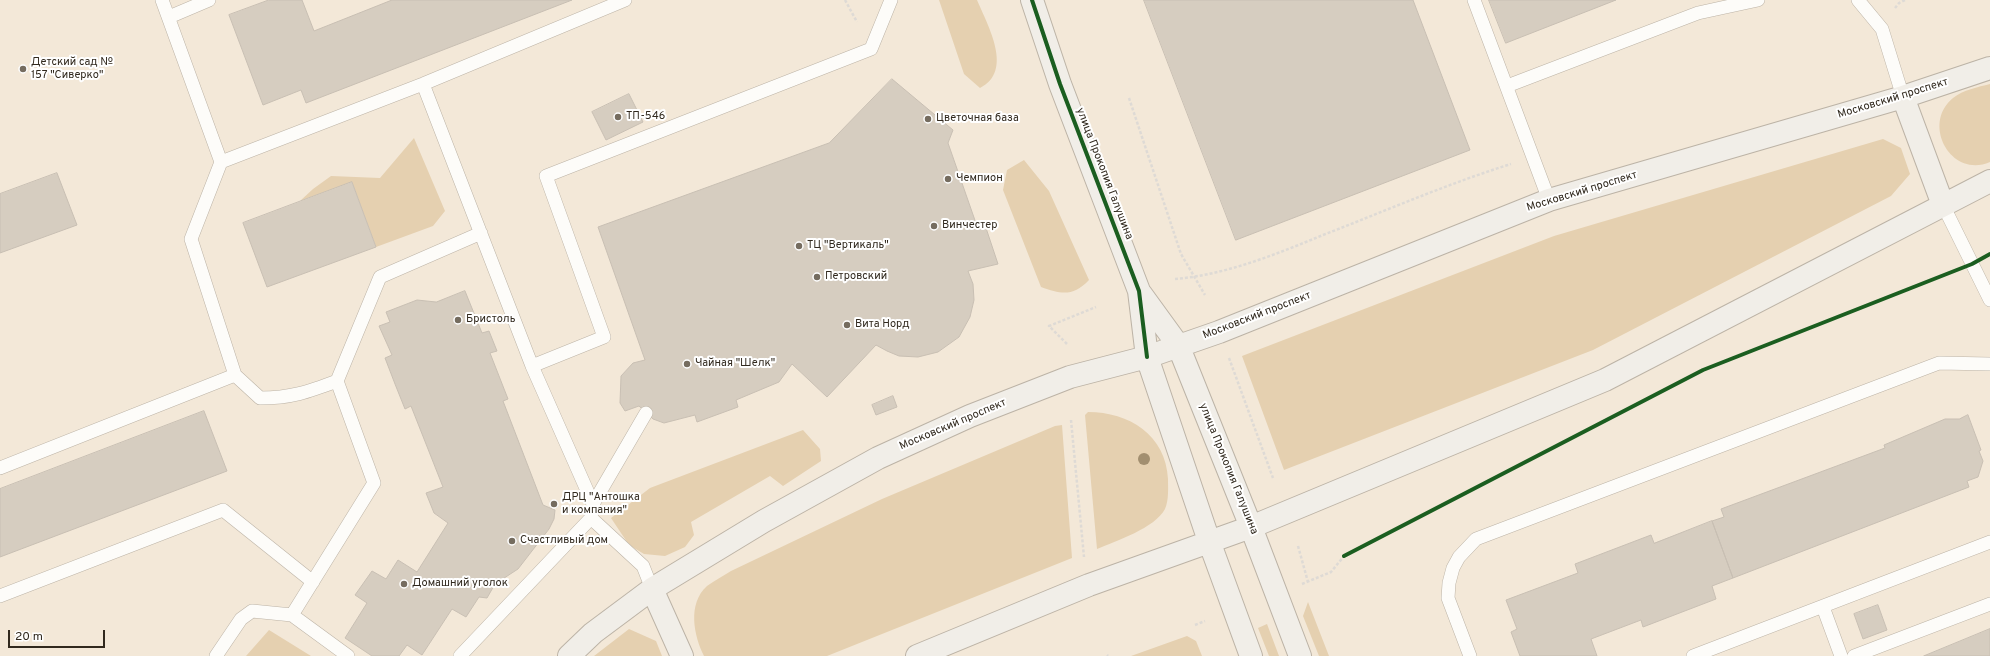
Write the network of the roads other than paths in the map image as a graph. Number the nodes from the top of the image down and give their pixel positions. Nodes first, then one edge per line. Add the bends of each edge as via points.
1 (162, 0) edge
2 (209, 0) edge
3 (625, 0) edge
4 (891, 0) edge
5 (1032, 0) edge
6 (1474, 0) edge
7 (1758, 0) edge
8 (1858, 0) edge
9 (169, 17) junction
10 (1990, 68) edge
11 (423, 84) junction
12 (1507, 86) junction
13 (1903, 98) junction
14 (221, 162) junction
15 (1990, 181) edge
16 (1549, 200) junction
17 (1943, 205) junction
18 (481, 233) junction
19 (1139, 291) junction
20 (1990, 300) edge
21 (1178, 345) junction
22 (1147, 357) junction
23 (1990, 364) edge
24 (532, 366) junction
25 (235, 375) junction
26 (337, 381) junction
27 (646, 413) dead end
28 (0, 468) edge
29 (593, 504) junction
30 (591, 518) junction
31 (1251, 527) junction
32 (1209, 541) junction
33 (1990, 542) edge
34 (313, 582) junction
35 (652, 589) junction
36 (0, 596) edge
37 (1990, 604) edge
38 (1823, 607) junction
39 (292, 616) junction
40 (216, 656) edge
41 (348, 656) edge
42 (460, 656) edge
43 (569, 656) edge
44 (682, 656) edge
45 (917, 656) edge
46 (1251, 656) edge
47 (1300, 656) edge
48 (1470, 656) edge
49 (1692, 656) edge
50 (1841, 656) edge
51 (1854, 656) edge

1 - 9 lane
2 - 9 lane
3 - 11 lane
4 - 24 lane via 872,49 546,176 604,337
5 - 19 main road, улица Прокопия Галушина via 1060,84
6 - 12 lane
7 - 12 lane via 1698,13
8 - 13 lane via 1882,29
9 - 14 lane
10 - 13 main road, Московский проспект
11 - 14 lane
11 - 18 lane
12 - 16 lane
13 - 16 main road, Московский проспект
13 - 17 main road
14 - 25 lane via 191,238
15 - 17 main road
16 - 21 main road, Московский проспект via 1219,332
17 - 20 lane
17 - 31 main road via 1606,380
18 - 24 lane
18 - 26 lane via 380,277
19 - 21 main road, улица Прокопия Галушина
19 - 22 main road, улица Прокопия Галушина
21 - 22 main road, Московский проспект
21 - 31 main road, улица Прокопия Галушина
22 - 32 main road, улица Прокопия Галушина
22 - 35 main road, Московский проспект via 1070,377 970,416 878,458 792,505
23 - 48 lane via 1939,362 1476,539 1459,557 1453,568 1448,598
24 - 29 lane
25 - 26 lane via 260,398 303,394
25 - 28 lane
26 - 34 lane via 374,483
27 - 29 lane
29 - 30 lane
30 - 35 lane via 643,566
30 - 42 lane
31 - 32 main road
31 - 47 main road, улица Прокопия Галушина
32 - 45 main road via 1089,584
32 - 46 main road, улица Прокопия Галушина
33 - 38 lane
34 - 36 lane via 223,510
34 - 39 lane
35 - 43 main road, Московский проспект via 593,633
35 - 44 main road
37 - 51 lane
38 - 49 lane
38 - 50 lane
39 - 40 lane via 252,611 241,619
39 - 41 lane

